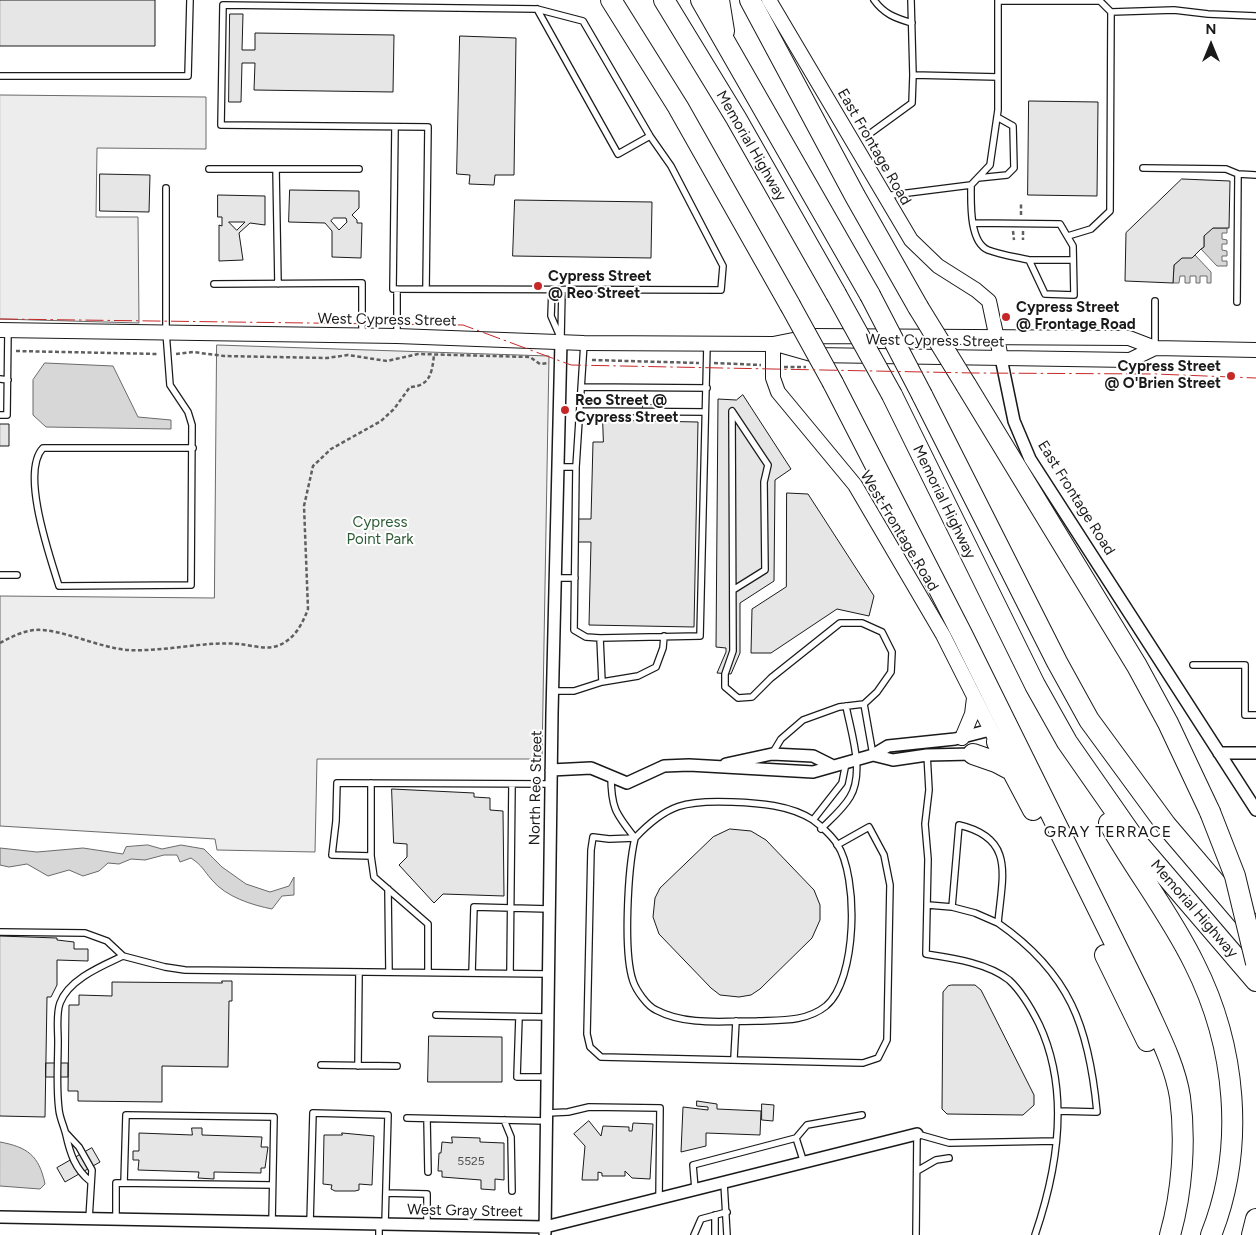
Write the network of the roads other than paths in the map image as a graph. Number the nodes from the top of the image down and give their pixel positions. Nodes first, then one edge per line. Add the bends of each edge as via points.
1 (190, 0) edge
2 (611, 0) edge
3 (664, 0) edge
4 (700, 0) edge
5 (719, 0) edge
6 (750, 0) edge
7 (769, 0) edge
8 (874, 0) edge
9 (911, 0) edge
10 (251, 2) edge
11 (537, 9) junction
12 (1111, 12) junction
13 (1256, 16) edge
14 (912, 23) junction
15 (726, 42) junction
16 (913, 75) junction
17 (0, 76) edge
18 (998, 77) junction
19 (997, 118) junction
20 (395, 127) junction
21 (868, 135) dead end
22 (650, 136) junction
23 (1143, 168) dead end
24 (209, 169) dead end
25 (276, 169) junction
26 (359, 169) dead end
27 (1238, 174) junction
28 (1256, 175) edge
29 (978, 178) junction
30 (970, 185) junction
31 (166, 188) dead end
32 (884, 196) junction
33 (972, 223) junction
34 (1068, 236) junction
35 (1029, 260) junction
36 (1073, 260) junction
37 (214, 284) dead end
38 (278, 284) junction
39 (397, 290) junction
40 (426, 290) junction
41 (552, 290) junction
42 (562, 290) junction
43 (1155, 301) dead end
44 (1237, 302) dead end
45 (4, 330) edge
46 (166, 332) junction
47 (362, 336) junction
48 (397, 336) junction
49 (996, 337) junction
50 (561, 340) junction
51 (584, 342) junction
52 (707, 343) junction
53 (773, 344) junction
54 (1155, 348) junction
55 (1256, 350) edge
56 (1001, 358) junction
57 (0, 380) edge
58 (8, 380) junction
59 (583, 387) junction
60 (707, 388) junction
61 (582, 411) junction
62 (704, 412) junction
63 (0, 415) edge
64 (193, 448) junction
65 (560, 467) junction
66 (576, 467) junction
67 (0, 575) edge
68 (17, 575) dead end
69 (556, 578) junction
70 (575, 578) junction
71 (733, 590) junction
72 (664, 636) junction
73 (600, 638) junction
74 (1193, 664) dead end
75 (602, 682) junction
76 (552, 691) junction
77 (974, 698) junction
78 (864, 704) junction
79 (846, 706) junction
80 (1256, 715) edge
81 (994, 736) junction
82 (926, 742) junction
83 (968, 746) junction
84 (1219, 753) junction
85 (1256, 753) edge
86 (772, 754) junction
87 (874, 755) junction
88 (927, 756) junction
89 (1077, 759) junction
90 (851, 760) junction
91 (831, 765) junction
92 (710, 767) junction
93 (551, 770) junction
94 (1012, 771) junction
95 (611, 775) junction
96 (371, 783) junction
97 (512, 784) junction
98 (551, 784) junction
99 (1256, 810) edge
100 (813, 820) junction
101 (821, 829) junction
102 (635, 838) junction
103 (837, 844) junction
104 (371, 856) junction
105 (388, 889) junction
106 (928, 905) junction
107 (511, 908) junction
108 (549, 908) junction
109 (952, 908) junction
110 (998, 923) junction
111 (1256, 930) edge
112 (0, 932) edge
113 (123, 956) junction
114 (1256, 963) edge
115 (359, 972) junction
116 (389, 972) junction
117 (428, 972) junction
118 (472, 973) junction
119 (510, 973) junction
120 (548, 974) junction
121 (1256, 981) edge
122 (436, 1015) dead end
123 (518, 1017) junction
124 (548, 1017) junction
125 (736, 1021) junction
126 (734, 1058) junction
127 (321, 1066) dead end
128 (358, 1066) junction
129 (397, 1066) dead end
130 (547, 1077) junction
131 (1058, 1111) junction
132 (862, 1115) dead end
133 (547, 1117) junction
134 (407, 1118) dead end
135 (427, 1118) junction
136 (504, 1120) junction
137 (66, 1133) junction
138 (917, 1134) junction
139 (796, 1138) junction
140 (1056, 1141) junction
141 (949, 1158) dead end
142 (804, 1163) junction
143 (917, 1171) junction
144 (428, 1172) dead end
145 (90, 1181) junction
146 (124, 1183) junction
147 (724, 1183) junction
148 (272, 1185) junction
149 (695, 1190) junction
150 (512, 1191) dead end
151 (386, 1194) junction
152 (1177, 1198) junction
153 (659, 1199) junction
154 (727, 1212) junction
155 (715, 1215) junction
156 (0, 1217) edge
157 (89, 1218) junction
158 (116, 1219) junction
159 (1256, 1219) edge
160 (272, 1222) junction
161 (310, 1223) junction
162 (427, 1225) junction
163 (381, 1228) edge
164 (545, 1231) edge
165 (694, 1235) edge
166 (715, 1235) edge
167 (727, 1235) edge
168 (916, 1235) edge
169 (1035, 1235) edge
170 (1170, 1235) edge
171 (1211, 1235) edge
172 (1252, 1235) edge

1 - 17 lane via 188,76
2 - 152 highway, bridge via 678,107 833,384 943,596 1165,1048 1180,1097 1182,1148
3 - 89 highway, Memorial Highway, bridge via 736,118 892,395 1035,686
4 - 15 highway, Memorial Highway
5 - 15 highway, Memorial Highway
6 - 114 highway, bridge via 918,306 1094,594 1168,723 1210,812 1235,876
7 - 32 street, East Frontage Road
8 - 14 lane via 896,19
9 - 14 lane
10 - 11 lane
10 - 20 lane via 223,4 221,126
11 - 22 lane via 583,21
11 - 22 lane via 618,154
12 - 13 lane via 1174,10
12 - 18 lane via 1100,1 998,1
12 - 34 lane via 1110,211 1092,229
14 - 16 lane
15 - 111 highway, Memorial Highway, bridge via 870,295 1056,662 1089,720 1166,825
16 - 18 lane
16 - 21 lane via 912,103
18 - 19 lane
19 - 29 lane via 990,165
19 - 29 lane via 1013,126 1014,168 1007,175
20 - 39 lane via 393,290
20 - 40 lane via 428,127
22 - 42 lane via 670,166 723,266 721,290
23 - 27 lane via 1226,169
24 - 25 lane
25 - 26 lane
25 - 38 lane
27 - 28 lane
27 - 44 lane
29 - 30 lane
30 - 32 lane
30 - 33 lane
31 - 46 lane
32 - 49 street, East Frontage Road via 921,252 989,301
33 - 34 lane via 1060,224
33 - 35 lane via 976,236 986,249
34 - 36 lane via 1073,246
35 - 36 lane
35 - 36 lane via 1045,294 1074,295
37 - 38 lane
38 - 47 lane via 362,284
39 - 40 lane
39 - 48 lane
40 - 41 lane
41 - 42 lane
41 - 50 lane via 551,316
42 - 50 lane
43 - 54 lane
45 - 46 street, West Cypress Street
45 - 58 lane
46 - 47 street, West Cypress Street
46 - 64 lane via 170,385 188,412
47 - 48 street, West Cypress Street
48 - 50 street, West Cypress Street
49 - 53 street, West Cypress Street via 813,336
49 - 54 street, West Cypress Street via 1129,338
49 - 56 street, East Frontage Road
50 - 51 street, West Cypress Street
50 - 65 street, North Reo Street
51 - 52 street, West Cypress Street
51 - 59 lane
52 - 53 street, West Cypress Street
52 - 60 lane
53 - 56 street, West Cypress Street via 815,355
53 - 77 street, West Frontage Road via 773,378 778,392 855,485 942,635
54 - 55 street, West Cypress Street
54 - 56 street, West Cypress Street via 1130,360
56 - 84 street, East Frontage Road via 1014,421 1030,459
57 - 58 lane
58 - 63 lane via 7,415
59 - 60 lane
59 - 61 lane
60 - 62 lane
61 - 62 lane
61 - 66 lane
62 - 72 lane via 700,636
64 - 64 lane via 191,585 60,586 40,525 34,467 43,448
65 - 66 lane
65 - 69 street, North Reo Street
66 - 70 lane
67 - 68 lane
69 - 70 lane
69 - 76 street, North Reo Street
70 - 73 lane via 574,630 586,637
71 - 71 lane via 733,520 732,411 768,465 764,482 765,570
71 - 78 lane via 733,651 725,674 725,687 738,698 752,697 840,623 862,623 882,632 892,652 891,672
72 - 73 lane
72 - 75 lane via 656,667 638,676
73 - 75 lane
74 - 80 lane via 1245,664 1245,715
75 - 76 lane via 574,691
76 - 93 street, North Reo Street
77 - 81 street, West Frontage Road
77 - 83 street
78 - 79 lane
78 - 87 lane
79 - 86 lane via 803,720 781,739
79 - 90 lane
81 - 83 street
81 - 83 street
81 - 94 highway
82 - 83 street
82 - 87 street via 888,746
82 - 88 lane
83 - 88 street
83 - 94 highway
84 - 85 street
84 - 99 street, East Frontage Road
86 - 91 street via 813,756
86 - 92 street
87 - 88 street via 893,760
87 - 90 street
88 - 106 lane
89 - 121 highway, Memorial Highway via 1136,841
89 - 171 highway via 1101,810 1194,962 1218,1018 1228,1064 1233,1118 1227,1177
90 - 91 street
90 - 100 lane via 842,783
90 - 101 lane via 856,784 849,798
91 - 92 street via 813,772
92 - 95 street via 664,766 626,783
93 - 95 street via 590,768
93 - 98 street, North Reo Street
94 - 152 highway via 1161,1073 1175,1138
95 - 102 lane via 611,799 618,816
96 - 97 lane
96 - 104 lane
96 - 104 lane via 337,783 332,855
97 - 98 lane
97 - 107 lane
98 - 108 street, North Reo Street
100 - 101 lane
100 - 102 lane via 792,810 761,803 688,802 663,812
101 - 103 lane
102 - 125 lane via 630,859 628,952 633,981 655,1010 692,1021
102 - 126 lane via 593,837 590,850 587,1034 590,1046 601,1057
103 - 125 lane via 850,890 850,944 841,985 826,1006 809,1016 789,1020
103 - 126 lane via 869,827 884,855 890,885 887,1040 878,1058 863,1063
104 - 105 lane via 374,877
105 - 116 lane
105 - 117 lane via 428,924
106 - 109 lane
106 - 131 lane via 926,954 967,960 1008,980 1029,1004 1050,1053
107 - 108 lane
107 - 118 lane via 474,907
107 - 119 lane
108 - 120 street, North Reo Street
109 - 110 lane
109 - 110 lane via 959,825 973,828 993,840 1003,864
110 - 131 lane via 1025,942 1055,974 1074,1008 1087,1042 1097,1112
112 - 113 lane via 85,933 107,941
113 - 115 lane via 185,970
113 - 137 lane via 81,980 60,1003 58,1109
115 - 116 lane
115 - 128 lane
116 - 117 lane
117 - 118 lane
118 - 119 lane
119 - 120 lane
120 - 124 street, North Reo Street
122 - 123 lane
123 - 124 lane
123 - 130 lane via 517,1077
124 - 130 street, North Reo Street
125 - 126 lane
127 - 128 lane
128 - 129 lane
130 - 133 street, North Reo Street
131 - 140 lane
132 - 139 lane via 807,1124
133 - 136 lane
133 - 153 lane via 589,1107 660,1108
133 - 164 street, North Reo Street
134 - 135 lane
135 - 136 lane
135 - 144 lane
136 - 150 lane via 511,1137
137 - 145 lane via 69,1152 82,1175
137 - 145 lane via 79,1147 92,1170
138 - 140 lane via 949,1143
138 - 142 street, West Gray Street
138 - 143 lane
139 - 142 lane
139 - 149 lane via 693,1165
140 - 169 lane via 1051,1181
141 - 143 lane via 936,1160
142 - 147 street, West Gray Street
143 - 168 lane
145 - 157 lane
146 - 148 lane
146 - 148 lane via 126,1115 136,1115 274,1117
146 - 158 lane via 116,1183
147 - 149 street, West Gray Street
147 - 154 lane
148 - 160 lane
149 - 153 street, West Gray Street
151 - 161 lane via 388,1115 313,1113
151 - 162 lane via 427,1194
151 - 163 lane
152 - 170 highway
153 - 164 street, West Gray Street
154 - 155 lane
154 - 167 lane
155 - 165 lane via 701,1219
155 - 166 lane
156 - 157 street, West Gray Street
157 - 158 street, West Gray Street
158 - 160 street, West Gray Street
159 - 172 highway
160 - 161 street, West Gray Street
161 - 163 street, West Gray Street
162 - 163 street, West Gray Street
162 - 164 street, West Gray Street

